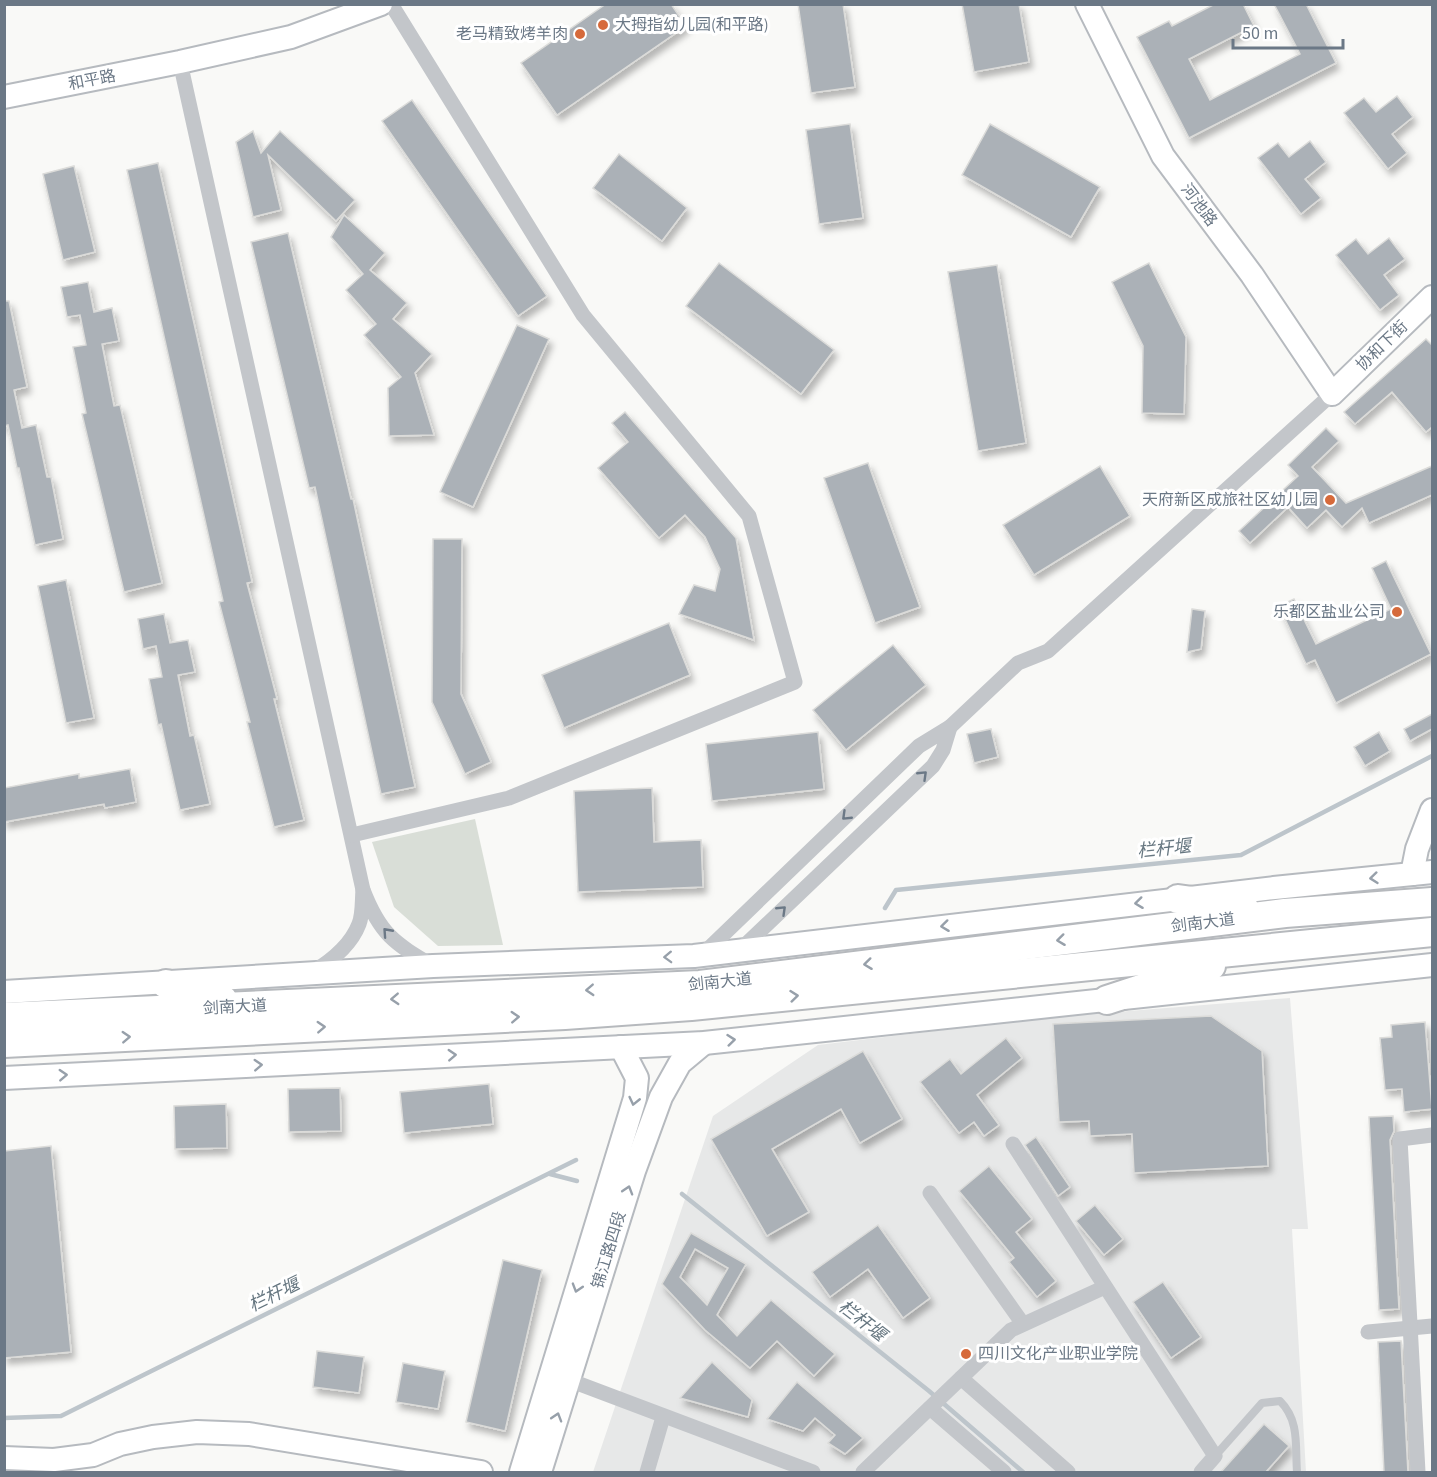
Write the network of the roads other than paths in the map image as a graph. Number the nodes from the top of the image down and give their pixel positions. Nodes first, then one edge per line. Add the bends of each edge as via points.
1 (381, 4) edge
2 (391, 4) edge
3 (1087, 4) edge
4 (180, 62) junction
5 (4, 97) edge
6 (1432, 297) edge
7 (1332, 394) junction
8 (950, 727) junction
9 (1432, 810) edge
10 (352, 835) junction
11 (1422, 873) edge
12 (363, 890) junction
13 (1178, 899) junction
14 (1432, 902) edge
15 (1285, 913) junction
16 (1432, 932) edge
17 (1263, 949) junction
18 (740, 950) junction
19 (702, 955) junction
20 (1432, 965) edge
21 (433, 966) junction
22 (310, 974) junction
23 (166, 984) junction
24 (4, 992) edge
25 (1107, 1000) junction
26 (248, 1006) junction
27 (4, 1017) edge
28 (87, 1039) junction
29 (4, 1043) edge
30 (704, 1043) junction
31 (621, 1047) junction
32 (4, 1062) edge
33 (4, 1078) edge
34 (1432, 1135) edge
35 (1012, 1144) dead end
36 (930, 1193) dead end
37 (1105, 1287) junction
38 (1023, 1324) junction
39 (1432, 1326) edge
40 (1410, 1328) junction
41 (1368, 1332) dead end
42 (961, 1378) junction
43 (569, 1380) junction
44 (931, 1407) junction
45 (663, 1417) junction
46 (1215, 1456) junction
47 (4, 1458) edge
48 (481, 1473) edge
49 (521, 1473) edge
50 (540, 1473) edge
51 (647, 1473) edge
52 (813, 1473) edge
53 (863, 1473) edge
54 (1004, 1473) edge
55 (1068, 1473) edge
56 (1201, 1473) edge
57 (1297, 1473) edge
58 (1418, 1473) edge

1 - 4 main road, 和平路 via 291,37
2 - 10 street via 583,315 749,516 795,682 508,798
3 - 7 main road, 河池路 via 1162,156 1252,275
4 - 5 main road, 和平路
4 - 10 street
6 - 7 main road, 协和下街
7 - 8 street via 1048,651 1018,663
18 -> 8 street via 933,766
8 -> 19 street via 919,746
9 - 11 main road via 1417,849
10 - 12 street
11 -> 13 main road
21 -> 12 street via 387,934 373,915
12 - 22 street via 360,923 345,946
13 - 15 highway
13 -> 18 main road
14 - 15 highway, 剑南大道
15 -> 26 highway, 剑南大道 via 700,985
16 - 17 highway, 剑南大道
17 - 25 highway
28 -> 17 highway, 剑南大道 via 691,1006
18 - 19 main road
19 -> 21 main road
20 - 25 main road
21 - 22 main road
22 - 23 main road
23 - 24 main road
23 - 26 highway
30 -> 25 main road
26 - 27 highway, 剑南大道
28 - 29 highway, 剑南大道
28 - 32 highway
30 - 31 main road
43 -> 30 main road, 锦江路四段 via 661,1097 680,1063
33 -> 31 main road
31 -> 49 main road, 锦江路四段 via 637,1077 635,1098
34 - 40 street via 1400,1139
35 - 37 street
36 - 38 street
37 - 38 street
37 - 46 street
38 - 42 street via 1011,1330
39 - 40 street
40 - 41 street
40 - 58 street
42 - 44 street
42 - 55 street
43 - 45 street
50 -> 43 main road, 锦江路四段
44 - 53 street
44 - 54 street
45 - 51 street
45 - 52 street
46 - 56 street
46 - 57 lane via 1262,1403 1280,1401 1294,1422
47 - 48 main road via 54,1460 93,1455 120,1444 197,1432 249,1434

